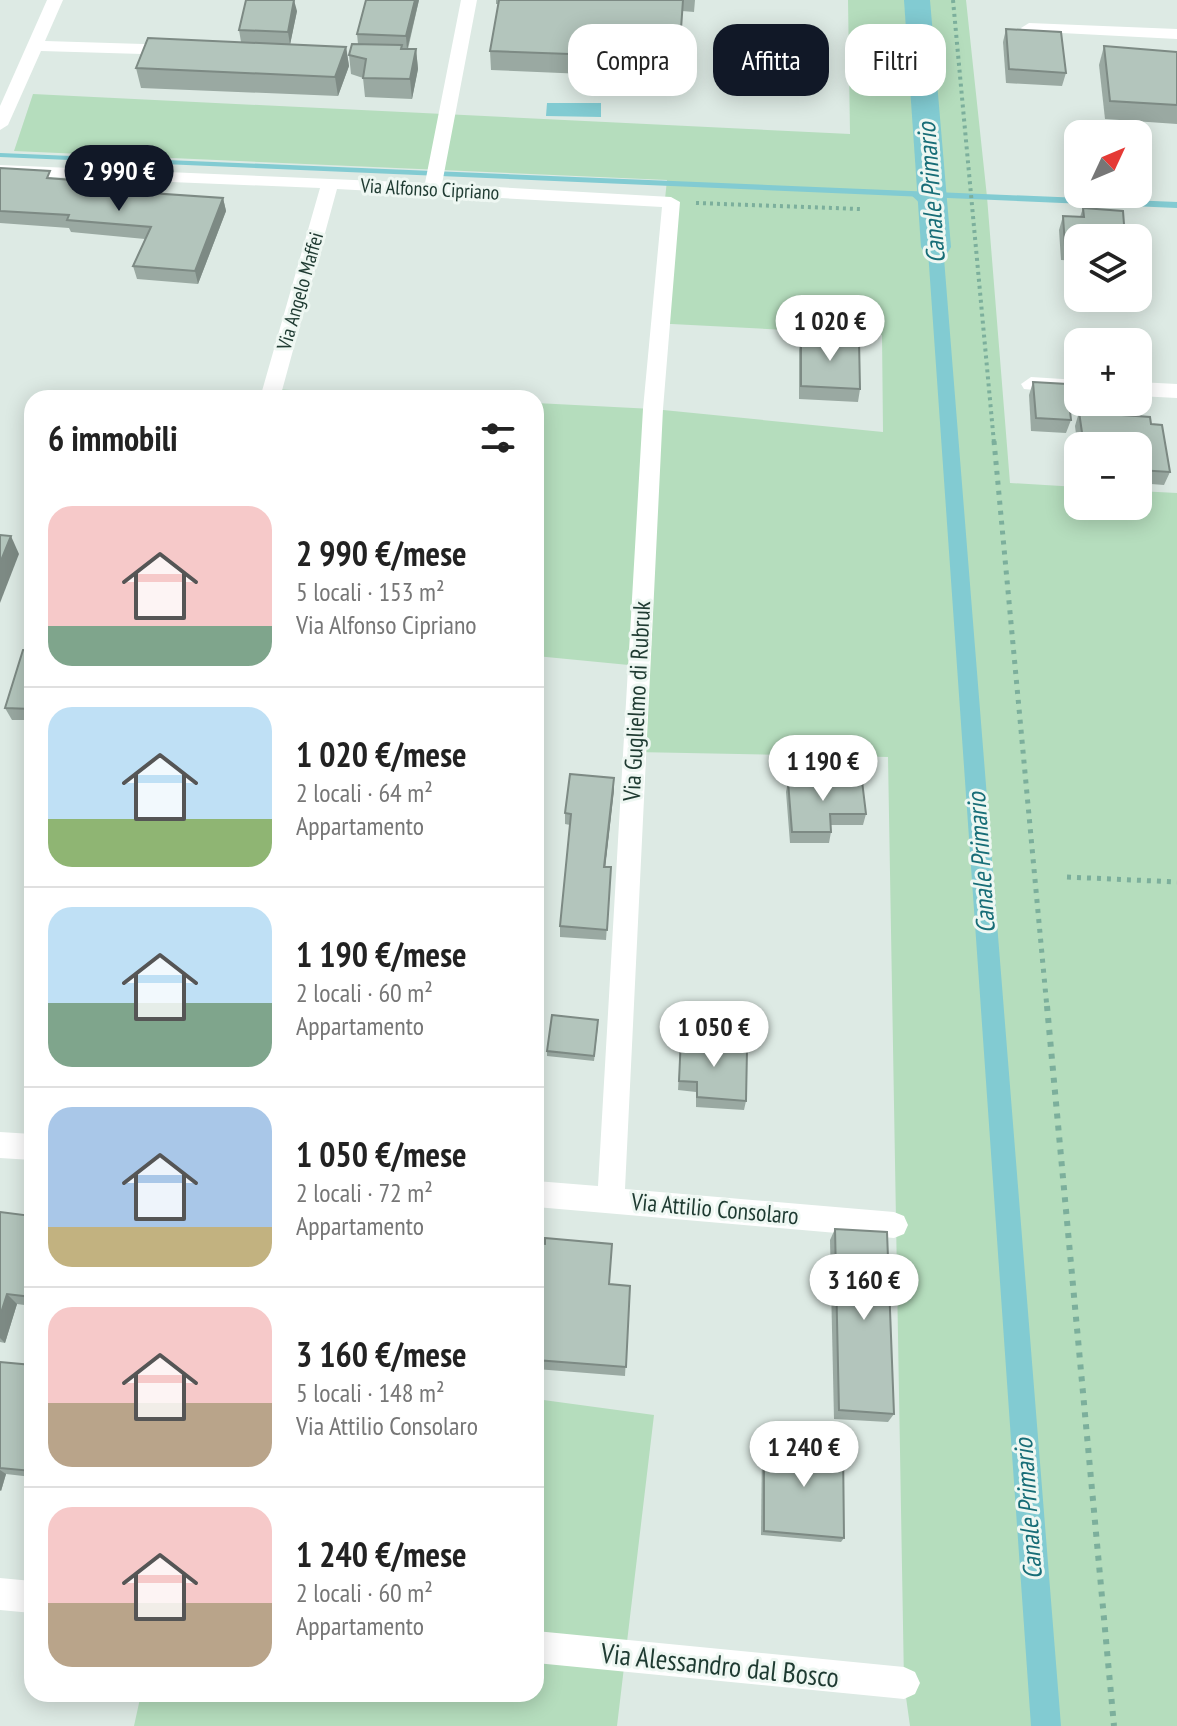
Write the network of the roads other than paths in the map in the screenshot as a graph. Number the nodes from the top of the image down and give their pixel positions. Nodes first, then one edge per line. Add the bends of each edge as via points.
1 (55, 0) edge
2 (469, 0) edge
3 (1029, 28) edge
4 (1177, 34) edge
5 (34, 46) junction
6 (189, 50) edge
7 (0, 125) edge
8 (0, 170) edge
9 (330, 183) junction
10 (432, 189) junction
11 (671, 202) joint
12 (1031, 384) edge
13 (1064, 386) edge
14 (272, 390) edge
15 (1152, 390) edge
16 (1177, 391) edge
17 (0, 1145) edge
18 (24, 1146) edge
19 (544, 1195) edge
20 (611, 1201) junction
21 (894, 1225) dead end
22 (0, 1594) edge
23 (24, 1596) edge
24 (544, 1648) edge
25 (904, 1683) dead end

1 - 5 street
2 - 10 street
3 - 4 street
5 - 6 street
5 - 7 street
8 - 9 street, Via Alfonso Cipriano
9 - 10 street, Via Alfonso Cipriano
9 - 14 street, Via Angelo Maffei
10 - 11 street, Via Alfonso Cipriano
11 - 20 street, Via Guglielmo di Rubruk via 653,409
12 - 13 street
15 - 16 street
17 - 18 street
19 - 20 street, Via Attilio Consolaro
20 - 21 street, Via Attilio Consolaro
22 - 23 street
24 - 25 street, Via Alessandro dal Bosco

